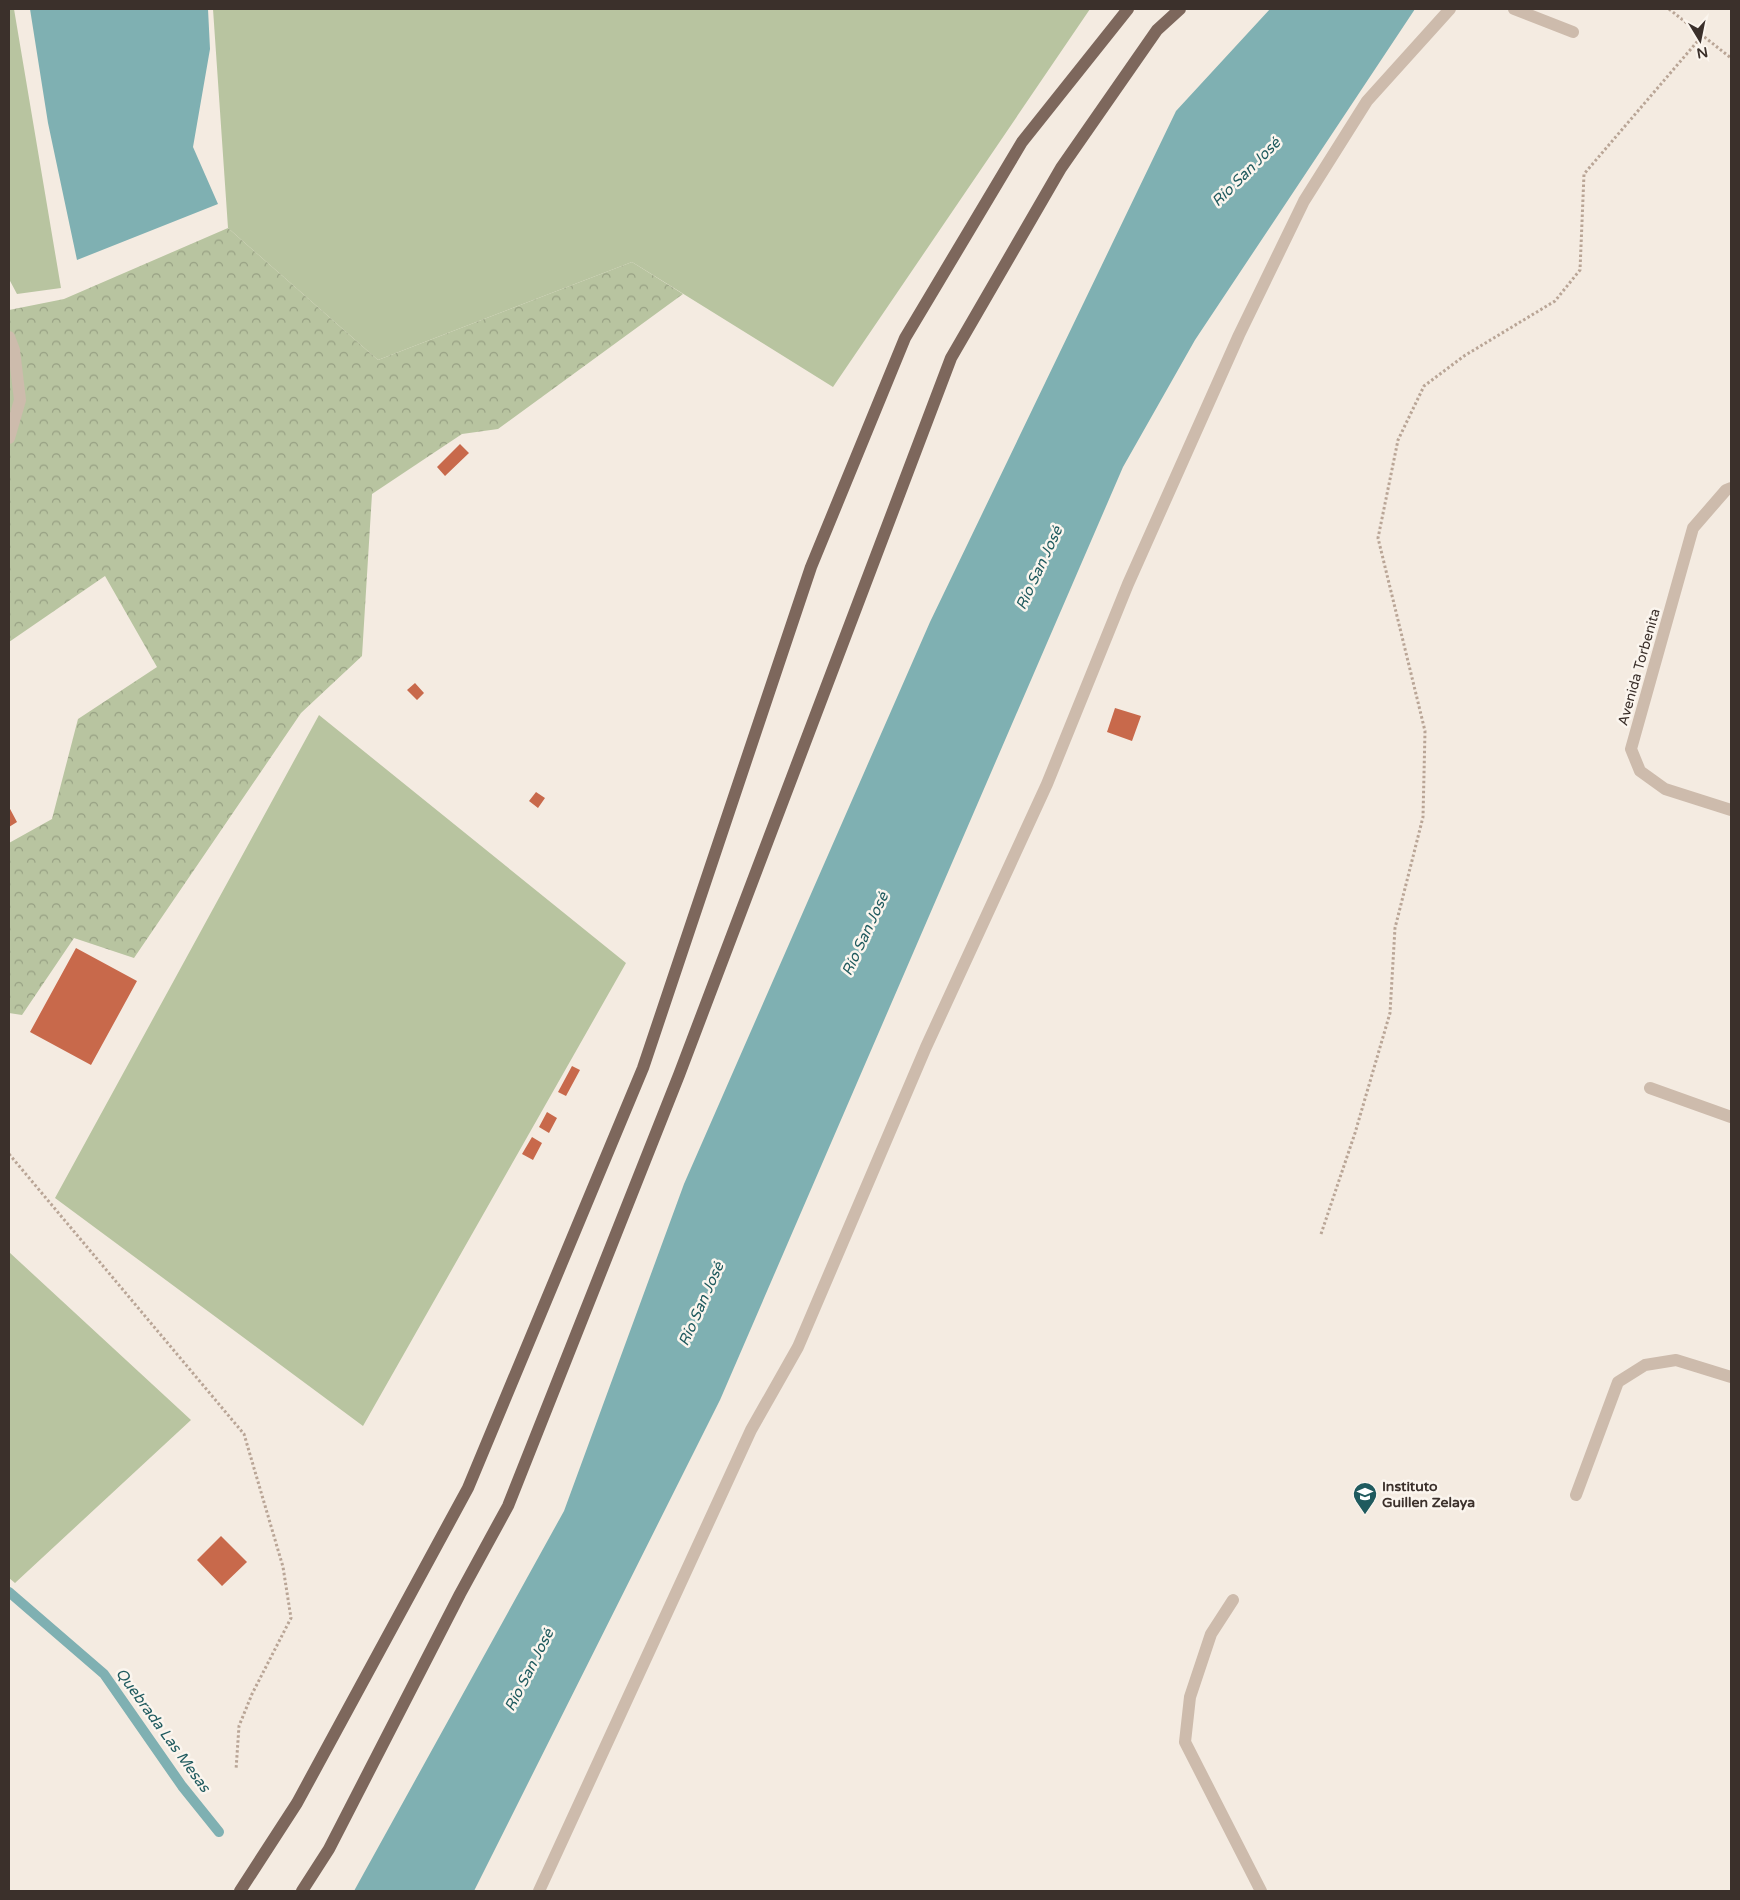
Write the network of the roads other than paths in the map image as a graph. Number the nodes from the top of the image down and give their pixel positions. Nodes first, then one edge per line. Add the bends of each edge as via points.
1 (1128, 9) edge
2 (1180, 9) edge
3 (1450, 9) edge
4 (1514, 9) edge
5 (1573, 32) dead end
6 (9, 337) edge
7 (9, 438) edge
8 (1731, 488) edge
9 (1731, 810) edge
10 (1650, 1088) dead end
11 (1731, 1116) edge
12 (1731, 1376) edge
13 (1576, 1495) dead end
14 (1233, 1600) dead end
15 (240, 1891) edge
16 (302, 1891) edge
17 (539, 1891) edge
18 (1261, 1891) edge

1 - 15 main road via 1022,142 904,338 811,567 643,1068 468,1488 297,1803
2 - 16 main road via 1157,30 1061,168 951,358 682,1066 508,1506 329,1849
3 - 17 street via 1367,101 1304,201 1239,335 1132,575 1047,784 926,1047 798,1348 751,1430
4 - 5 street
6 - 7 street via 14,350 20,400
8 - 9 street, Avenida Torbenita via 1693,528 1631,749 1640,771 1665,789
10 - 11 street
12 - 13 street via 1676,1360 1645,1365 1618,1382
14 - 18 street via 1211,1634 1196,1678 1190,1696 1185,1742

